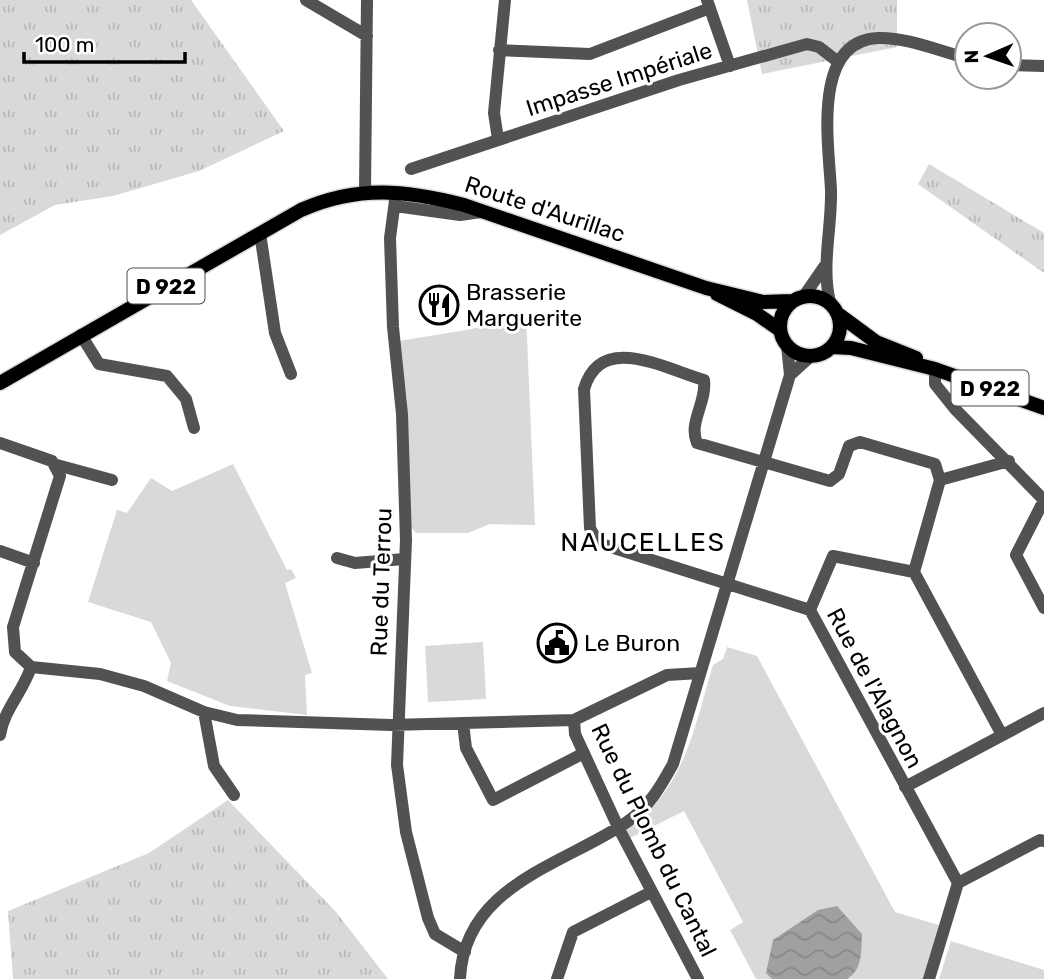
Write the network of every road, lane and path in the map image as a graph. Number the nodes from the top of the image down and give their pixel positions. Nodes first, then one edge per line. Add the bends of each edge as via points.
1 (306, 0) edge
2 (367, 0) edge
3 (505, 0) edge
4 (709, 4) edge
5 (367, 36) junction
6 (499, 50) junction
7 (953, 54) edge
8 (838, 61) junction
9 (1023, 65) edge
10 (730, 66) junction
11 (1044, 66) edge
12 (498, 139) junction
13 (411, 169) dead end
14 (365, 191) junction
15 (396, 199) junction
16 (260, 233) junction
17 (826, 264) junction
18 (706, 288) junction
19 (798, 298) junction
20 (834, 308) junction
21 (780, 330) junction
22 (81, 335) junction
23 (787, 346) junction
24 (832, 346) junction
25 (811, 356) junction
26 (935, 369) junction
27 (291, 374) dead end
28 (790, 375) junction
29 (0, 383) edge
30 (1044, 408) edge
31 (194, 428) dead end
32 (0, 443) edge
33 (1009, 461) junction
34 (764, 462) junction
35 (57, 465) junction
36 (112, 480) dead end
37 (940, 480) junction
38 (1044, 500) edge
39 (0, 551) edge
40 (337, 558) dead end
41 (404, 559) junction
42 (34, 563) junction
43 (914, 572) junction
44 (727, 586) junction
45 (1044, 608) edge
46 (810, 610) junction
47 (6, 639) edge
48 (32, 667) junction
49 (700, 673) junction
50 (204, 712) junction
51 (1044, 713) edge
52 (2, 716) edge
53 (574, 720) junction
54 (463, 723) junction
55 (397, 725) junction
56 (0, 735) edge
57 (1002, 735) junction
58 (584, 753) junction
59 (905, 787) junction
60 (234, 795) dead end
61 (618, 827) junction
62 (1044, 841) edge
63 (958, 883) junction
64 (652, 892) junction
65 (465, 951) junction
66 (460, 979) edge
67 (557, 979) edge
68 (698, 979) edge
69 (929, 979) edge

1 - 5 street
2 - 5 street
3 - 6 street
4 - 6 street via 590,54
4 - 10 street
5 - 14 street
6 - 12 street via 494,113
7 - 8 street via 876,38 849,50
8 - 10 street, Impasse Impériale via 807,44
8 - 17 street via 829,90 831,202
9 - 11 street
10 - 12 street, Impasse Impériale
12 - 13 street, Impasse Impériale
14 - 15 main road, Route d'Aurillac / D 922
14 - 16 main road, D 922 via 321,201
15 - 18 main road, Route d'Aurillac / D 922 via 449,201 484,211
15 - 41 street, Rue du Terrou via 390,238 402,414
16 - 22 main road, D 922
16 - 27 street via 275,333
17 - 19 street via 817,281
17 - 20 street
18 - 19 main road, Route d'Aurillac / D 922 via 775,303
18 - 21 main road, Route d'Aurillac / D 922
19 - 20 main road via 816,295
19 - 21 main road via 782,315
20 - 24 main road via 840,332
20 - 26 main road, D 922 via 876,342
21 - 23 main road
22 - 29 main road, D 922
22 - 31 street via 99,364 167,376 186,399
23 - 25 main road
23 - 28 street
24 - 25 main road
24 - 26 main road, D 922
25 - 28 street
26 - 30 main road, D 922
26 - 33 street via 934,384
28 - 34 street
32 - 35 street
33 - 37 street
33 - 38 street
34 - 37 street via 830,481 839,474 849,446 860,442 935,464
34 - 44 street
34 - 44 street, Rue de l'Alagnon via 697,443 693,434 704,380 622,356 603,360 590,371 584,389 590,528 597,542
35 - 36 street
35 - 42 street via 59,486
37 - 43 street
38 - 45 street via 1016,555
39 - 42 street
40 - 41 street via 355,563
41 - 55 street, Rue du Terrou
42 - 47 street
43 - 46 street via 833,556
43 - 57 street
44 - 46 street, Rue de l'Alagnon
44 - 49 street
46 - 59 street, Rue de l'Alagnon
47 - 48 street
48 - 50 street via 100,674 145,686
48 - 52 street via 26,684
49 - 53 street via 667,675
49 - 61 street via 673,764 646,806
50 - 55 street via 276,723
50 - 60 street via 214,766
51 - 57 street
52 - 56 street
53 - 54 street
53 - 58 street, Rue du Plomb du Cantal
54 - 55 street
54 - 58 street via 466,748 493,800
55 - 65 street, Rue du Terrou via 406,832 428,918 435,934
57 - 59 street
58 - 61 street, Rue du Plomb du Cantal
59 - 63 street, Rue de l'Alagnon
61 - 64 street, Rue du Plomb du Cantal
61 - 65 street via 516,883 490,905
62 - 63 street
63 - 69 street
64 - 67 street via 573,932
64 - 68 street, Rue du Plomb du Cantal
65 - 66 street

